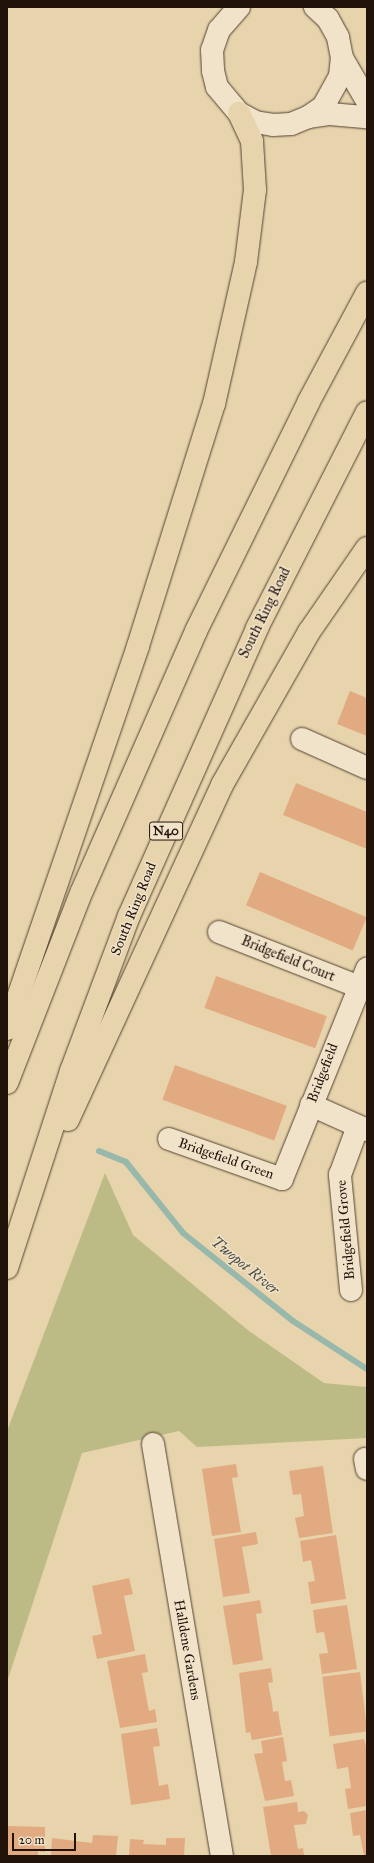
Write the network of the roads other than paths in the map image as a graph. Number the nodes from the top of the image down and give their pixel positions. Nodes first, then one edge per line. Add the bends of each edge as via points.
1 (239, 7) edge
2 (323, 11) edge
3 (342, 58) junction
4 (367, 101) edge
5 (239, 113) junction
6 (308, 117) junction
7 (367, 117) edge
8 (367, 292) edge
9 (367, 412) edge
10 (367, 548) edge
11 (302, 738) dead end
12 (367, 768) edge
13 (219, 932) dead end
14 (362, 978) edge
15 (7, 1029) edge
16 (7, 1083) edge
17 (311, 1105) junction
18 (363, 1128) edge
19 (169, 1139) dead end
20 (282, 1179) joint
21 (24, 1221) junction
22 (7, 1268) edge
23 (351, 1290) dead end
24 (153, 1444) dead end
25 (222, 1856) edge

1 - 5 street via 219,30 212,50 217,87
2 - 3 street via 338,37
3 - 4 street
3 - 6 street via 340,76 334,92 323,107
5 - 6 street via 255,122 273,125 291,124
5 - 15 highway via 252,141 255,190 246,262 214,404 138,646
6 - 7 street via 330,114
8 - 16 highway via 306,408 196,631 82,891
9 - 21 highway, South Ring Road / N40 via 257,628 132,909 71,1071
10 - 21 highway via 309,632 222,785
11 - 12 street
13 - 14 street, Bridgefield Court
14 - 17 street, Bridgefield
17 - 18 street, Bridgefield Grove
17 - 20 street, Bridgefield
18 - 23 street, Bridgefield Grove via 340,1175
19 - 20 street, Bridgefield Green
21 - 22 highway, South Ring Road / N40
24 - 25 street, Halldene Gardens

